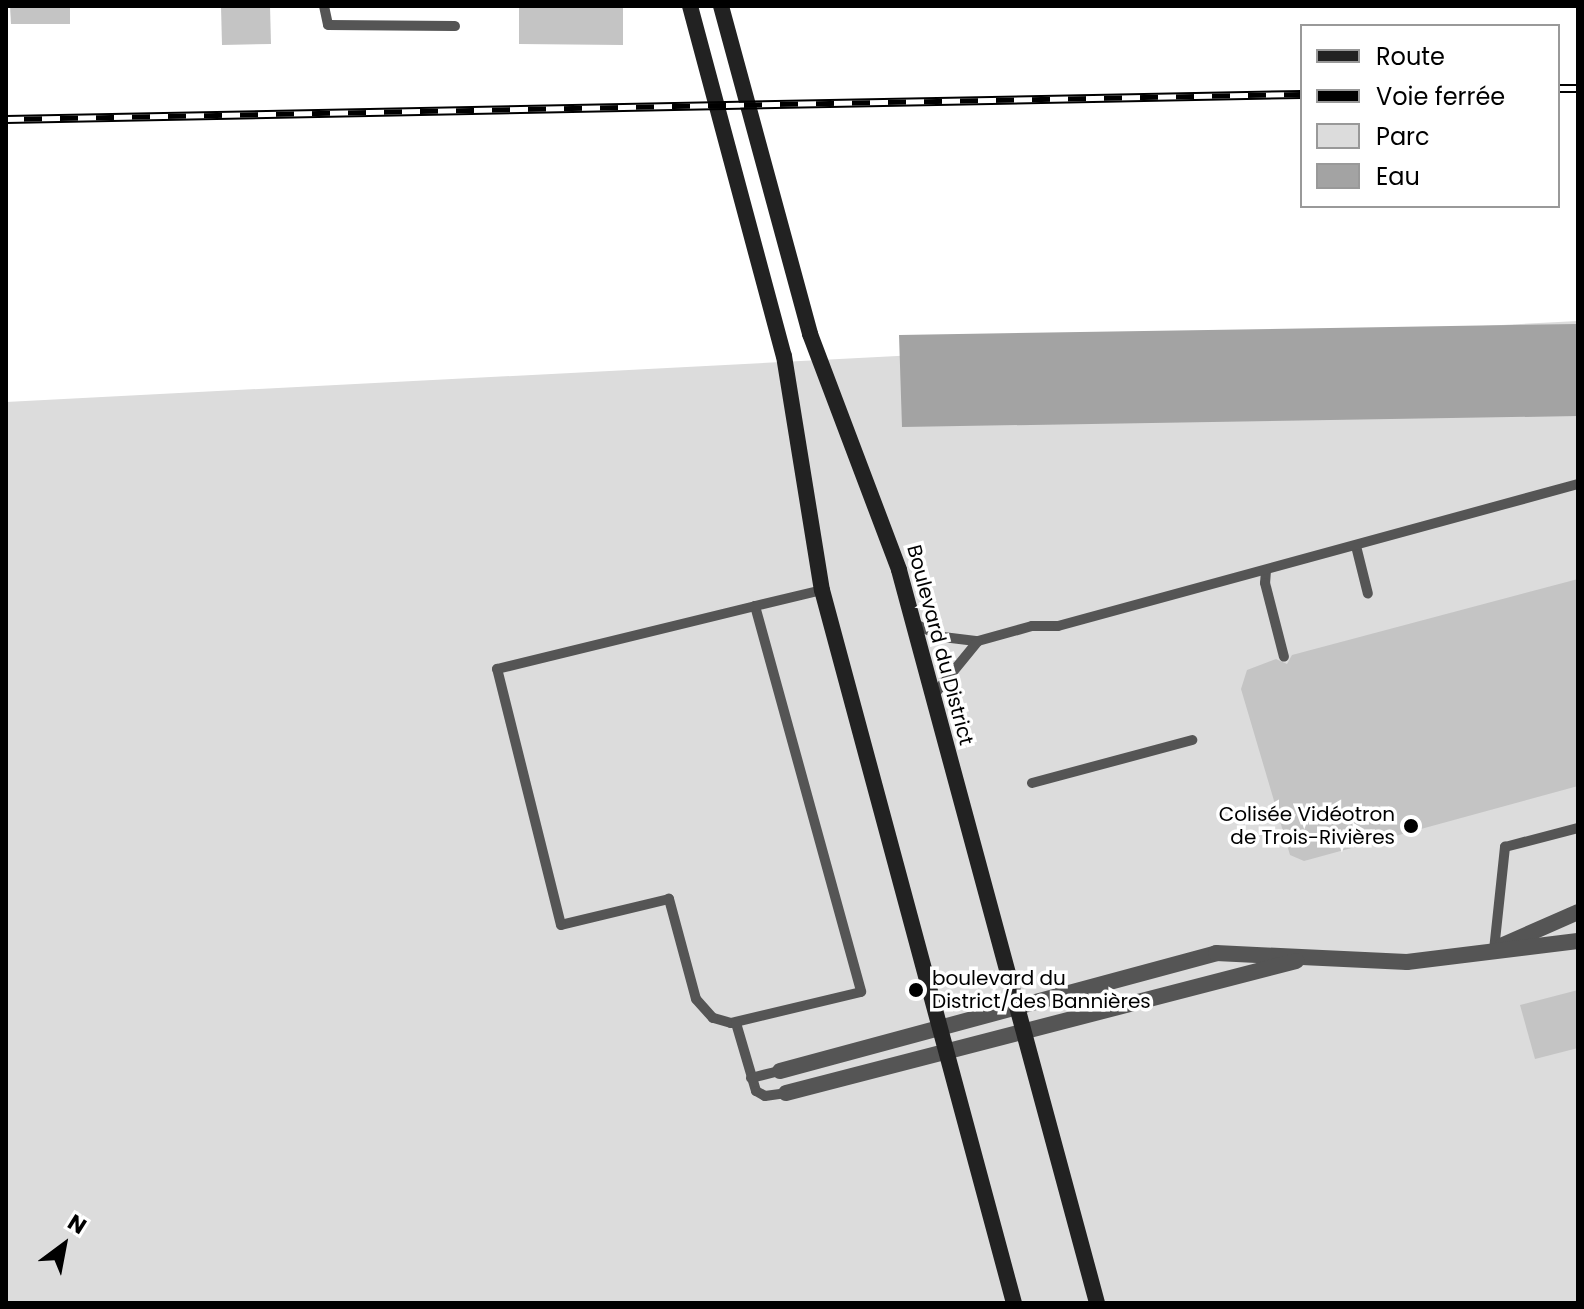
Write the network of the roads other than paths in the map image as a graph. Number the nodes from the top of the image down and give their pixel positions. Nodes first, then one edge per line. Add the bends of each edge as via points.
1 (324, 6) edge
2 (690, 6) edge
3 (721, 6) edge
4 (455, 26) dead end
5 (1578, 484) edge
6 (1356, 546) junction
7 (1266, 570) junction
8 (822, 590) junction
9 (1368, 594) dead end
10 (755, 606) junction
11 (913, 623) junction
12 (978, 641) junction
13 (1284, 657) dead end
14 (933, 696) junction
15 (1192, 740) dead end
16 (1032, 783) dead end
17 (1578, 828) edge
18 (1578, 912) edge
19 (1578, 941) edge
20 (1494, 950) junction
21 (1313, 957) junction
22 (1017, 1005) junction
23 (736, 1023) junction
24 (940, 1028) junction
25 (1024, 1034) junction
26 (946, 1051) junction
27 (780, 1071) joint
28 (751, 1078) junction
29 (786, 1093) joint
30 (1014, 1303) edge
31 (1097, 1303) edge

1 - 4 lane via 328,25
2 - 8 street via 784,356
3 - 11 street, Boulevard du District via 810,334 886,527
5 - 6 lane
6 - 7 lane
6 - 9 lane
7 - 12 lane via 1058,626 1032,626
7 - 13 lane
8 - 10 lane
8 - 24 street
10 - 23 lane via 861,992
10 - 23 lane via 497,669 561,925 669,899 698,1003 716,1020
11 - 12 lane via 943,637
11 - 14 street, Boulevard du District
12 - 14 lane
14 - 22 street, Boulevard du District
15 - 16 lane
17 - 20 lane via 1505,847
18 - 20 street
19 - 20 street
20 - 21 street via 1416,962
21 - 22 street via 1208,955
21 - 25 street
22 - 24 street
22 - 25 street, Boulevard du District
23 - 28 lane
24 - 26 street
24 - 27 street
25 - 26 street
25 - 31 street, Boulevard du District
26 - 29 street
26 - 30 street
27 - 28 lane
28 - 29 lane via 761,1096

